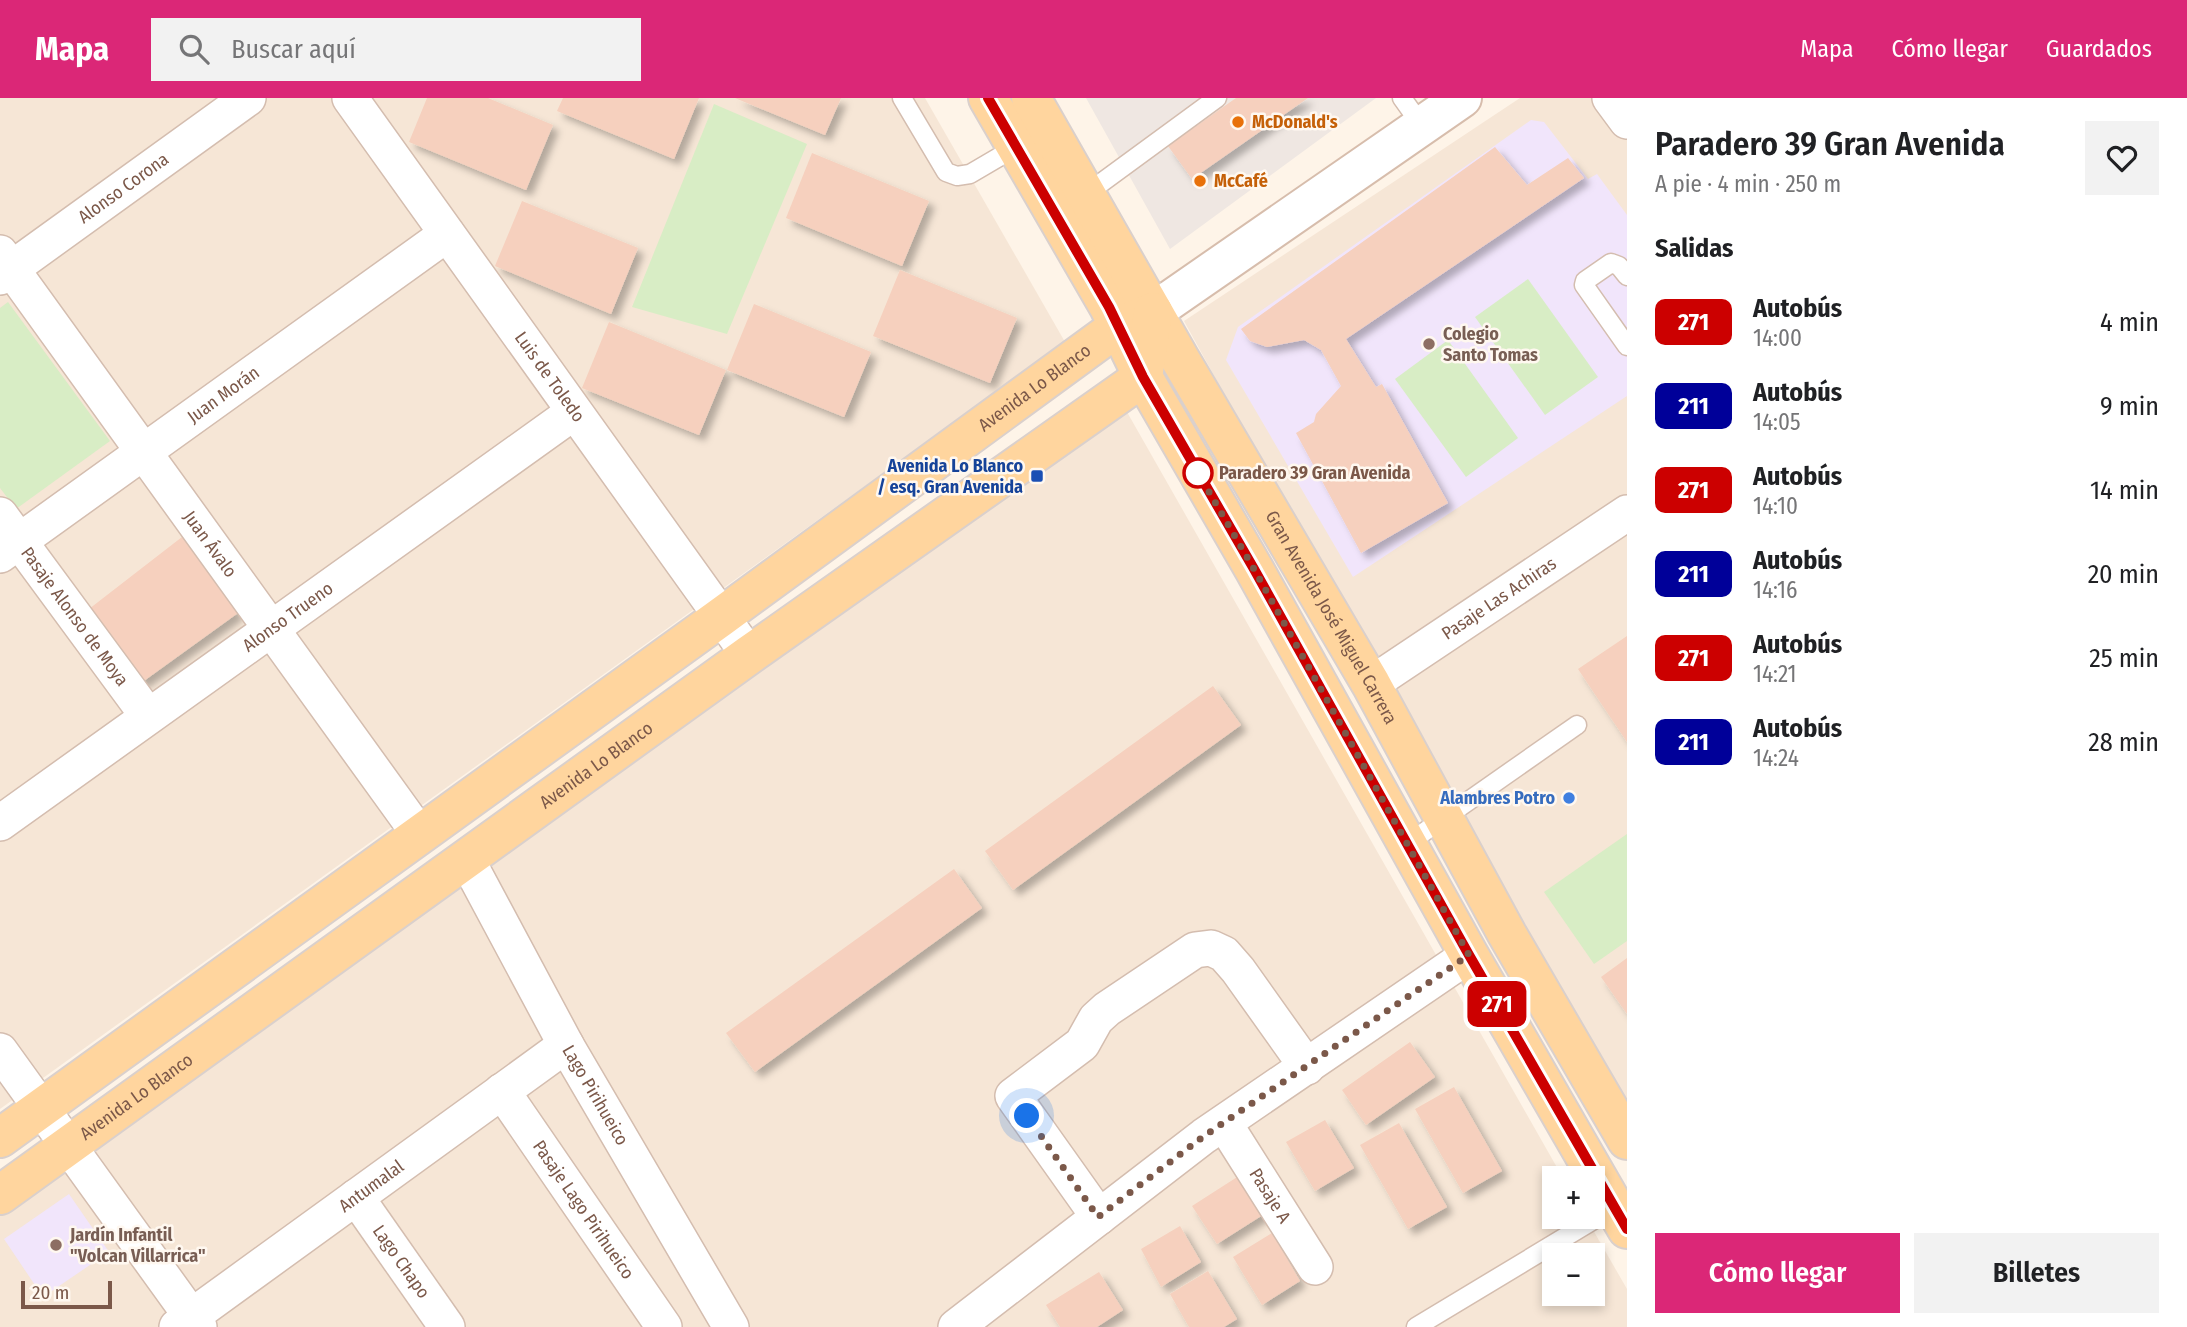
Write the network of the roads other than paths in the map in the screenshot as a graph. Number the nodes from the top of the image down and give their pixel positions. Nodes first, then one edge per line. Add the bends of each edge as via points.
1 (248, 98) edge
2 (350, 98) edge
3 (902, 98) edge
4 (988, 98) edge
5 (1031, 98) edge
6 (1217, 98) edge
7 (1462, 98) edge
8 (1610, 98) edge
9 (1412, 112) edge
10 (1627, 121) edge
11 (1016, 147) junction
12 (1086, 194) junction
13 (447, 234) junction
14 (4, 266) edge
15 (1627, 276) edge
16 (1136, 319) junction
17 (1627, 346) edge
18 (1143, 377) junction
19 (574, 412) junction
20 (143, 452) junction
21 (1627, 513) edge
22 (6, 537) edge
23 (721, 617) junction
24 (271, 629) junction
25 (749, 655) junction
26 (1371, 684) junction
27 (148, 716) junction
28 (1577, 726) dead end
29 (1444, 818) junction
30 (0, 823) edge
31 (419, 835) junction
32 (1407, 844) junction
33 (467, 860) junction
34 (1469, 955) junction
35 (566, 1045) junction
36 (0, 1051) edge
37 (1307, 1067) junction
38 (502, 1091) junction
39 (41, 1108) junction
40 (1224, 1123) junction
41 (0, 1138) edge
42 (1627, 1140) edge
43 (68, 1146) junction
44 (0, 1195) edge
45 (356, 1197) junction
46 (1098, 1217) junction
47 (1621, 1218) edge
48 (1315, 1267) dead end
49 (189, 1324) edge
50 (446, 1327) edge
51 (664, 1327) edge
52 (731, 1327) edge
53 (957, 1327) edge
54 (1416, 1327) edge

1 - 14 street, Alonso Corona
2 - 13 street, Luis de Toledo
3 - 11 lane via 946,172 970,174
4 - 11 main road, Gran Avenida José Miguel Carrera
5 - 12 main road, Gran Avenida José Miguel Carrera
6 - 12 lane
7 - 9 main road, Avenida Lo Blanco
8 - 10 street
9 - 16 main road, Avenida Lo Blanco
11 - 16 main road, Gran Avenida José Miguel Carrera
12 - 16 main road, Gran Avenida José Miguel Carrera
13 - 19 street, Luis de Toledo
13 - 20 street, Juan Morán
14 - 20 street, Juan Ávalo
15 - 17 lane via 1611,262 1584,285
16 - 18 main road, Gran Avenida José Miguel Carrera
16 - 23 main road, Avenida Lo Blanco
16 - 26 main road, Gran Avenida José Miguel Carrera
18 - 25 main road, Avenida Lo Blanco
18 - 32 main road, Gran Avenida José Miguel Carrera
19 - 23 street, Luis de Toledo
19 - 24 street, Alonso Trueno
20 - 22 street, Juan Morán
20 - 24 street, Juan Ávalo
21 - 26 street, Pasaje Las Achiras
22 - 27 street, Pasaje Alonso de Moya
23 - 25 street, Luis de Toledo
23 - 31 main road, Avenida Lo Blanco
24 - 27 street, Alonso Trueno
24 - 31 street, Juan Ávalo
25 - 33 main road, Avenida Lo Blanco
26 - 29 main road, Gran Avenida José Miguel Carrera
27 - 30 street, Alonso Trueno
28 - 29 lane
29 - 32 lane
29 - 42 main road, Gran Avenida José Miguel Carrera
31 - 39 main road, Avenida Lo Blanco
32 - 34 main road, Gran Avenida José Miguel Carrera
33 - 35 street, Lago Pirihueico
33 - 43 main road, Avenida Lo Blanco
34 - 37 street
34 - 47 main road, Gran Avenida José Miguel Carrera
35 - 38 street, Antumalal
35 - 52 street, Lago Pirihueico
36 - 39 street
37 - 40 street
37 - 46 street via 1238,970 1212,948 1195,950 1107,1009 1082,1044 1013,1096
38 - 45 street, Antumalal
38 - 51 street, Pasaje Lago Pirihueico
39 - 41 main road, Avenida Lo Blanco
39 - 43 street
40 - 46 street
40 - 48 street, Pasaje A
43 - 44 main road, Avenida Lo Blanco
43 - 49 street
45 - 49 street, Antumalal
45 - 50 street, Lago Chapo
46 - 53 street
47 - 54 lane

